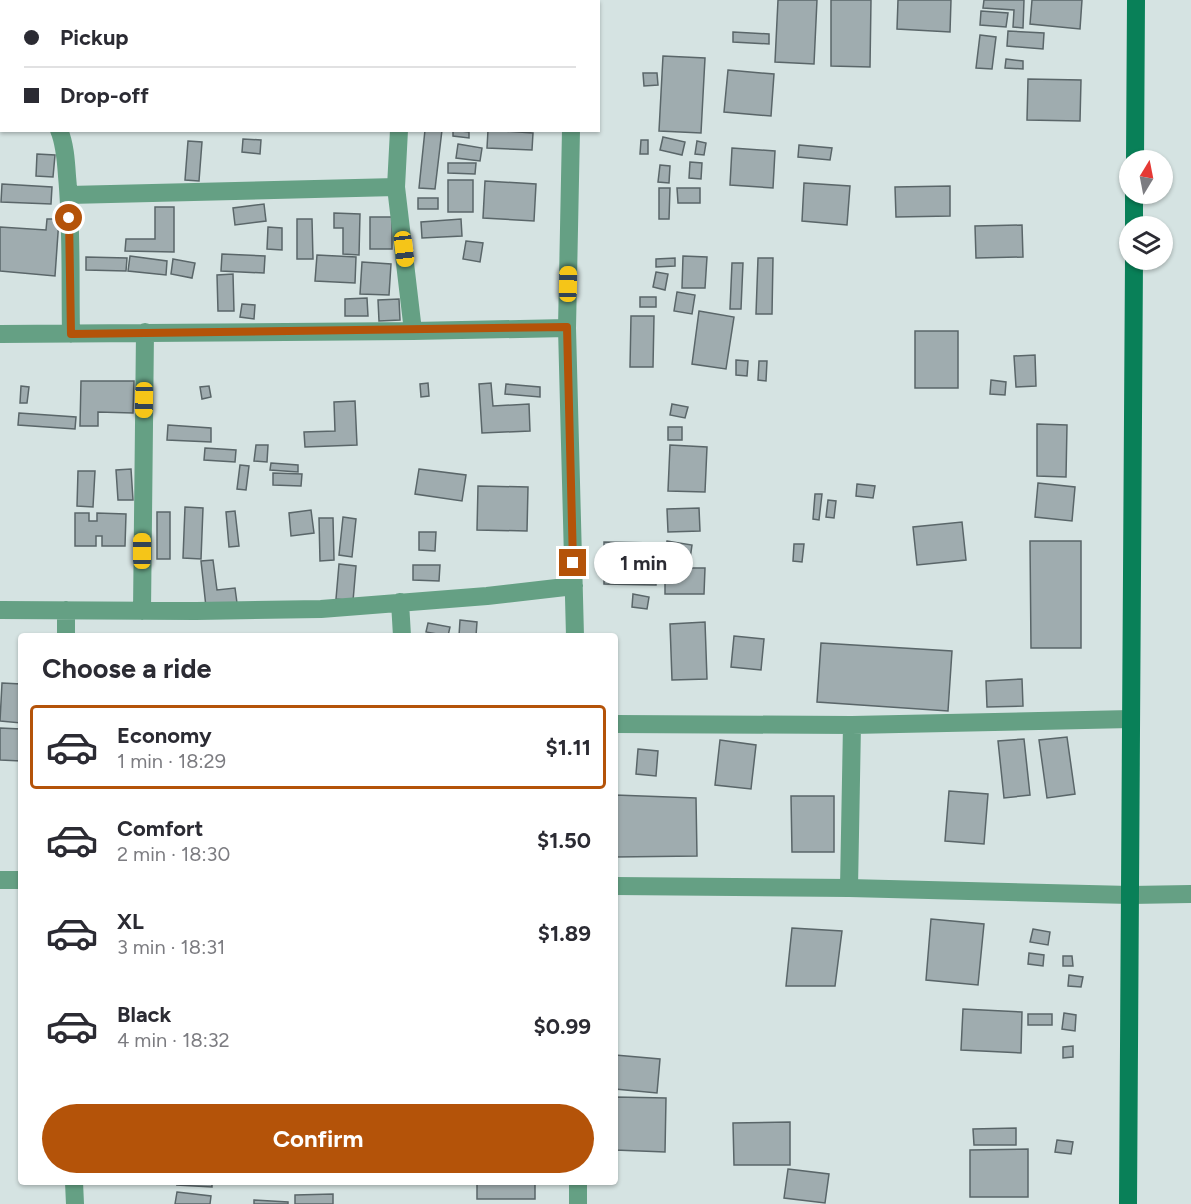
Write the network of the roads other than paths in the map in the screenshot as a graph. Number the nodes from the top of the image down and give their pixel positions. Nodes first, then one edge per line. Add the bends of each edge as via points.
1 (1136, 0) edge
2 (60, 132) edge
3 (399, 132) edge
4 (571, 132) edge
5 (1135, 150) edge
6 (396, 187) junction
7 (69, 195) junction
8 (1134, 270) edge
9 (567, 327) junction
10 (413, 331) junction
11 (145, 332) junction
12 (0, 334) edge
13 (71, 334) junction
14 (574, 586) junction
15 (400, 602) junction
16 (0, 610) edge
17 (66, 610) junction
18 (142, 611) junction
19 (66, 633) edge
20 (402, 633) edge
21 (575, 633) edge
22 (1131, 719) junction
23 (618, 724) edge
24 (852, 725) junction
25 (0, 880) edge
26 (18, 880) edge
27 (618, 886) edge
28 (849, 888) junction
29 (1191, 894) edge
30 (1130, 895) junction
31 (74, 1185) edge
32 (578, 1185) edge
33 (75, 1204) edge
34 (578, 1204) edge
35 (1128, 1204) edge

1 - 5 street
2 - 7 street
3 - 6 street
4 - 9 street
6 - 7 street
6 - 10 street
7 - 13 street
8 - 22 street
9 - 10 street
9 - 14 street
10 - 11 street
11 - 13 street
11 - 18 street
12 - 13 street
14 - 15 street
14 - 21 street
15 - 18 street via 321,609
15 - 20 street
16 - 17 street
17 - 18 street
17 - 19 street
22 - 24 street
22 - 30 street
23 - 24 street
24 - 28 street
25 - 26 street
27 - 28 street
28 - 30 street
29 - 30 street
30 - 35 street
31 - 33 street
32 - 34 street

